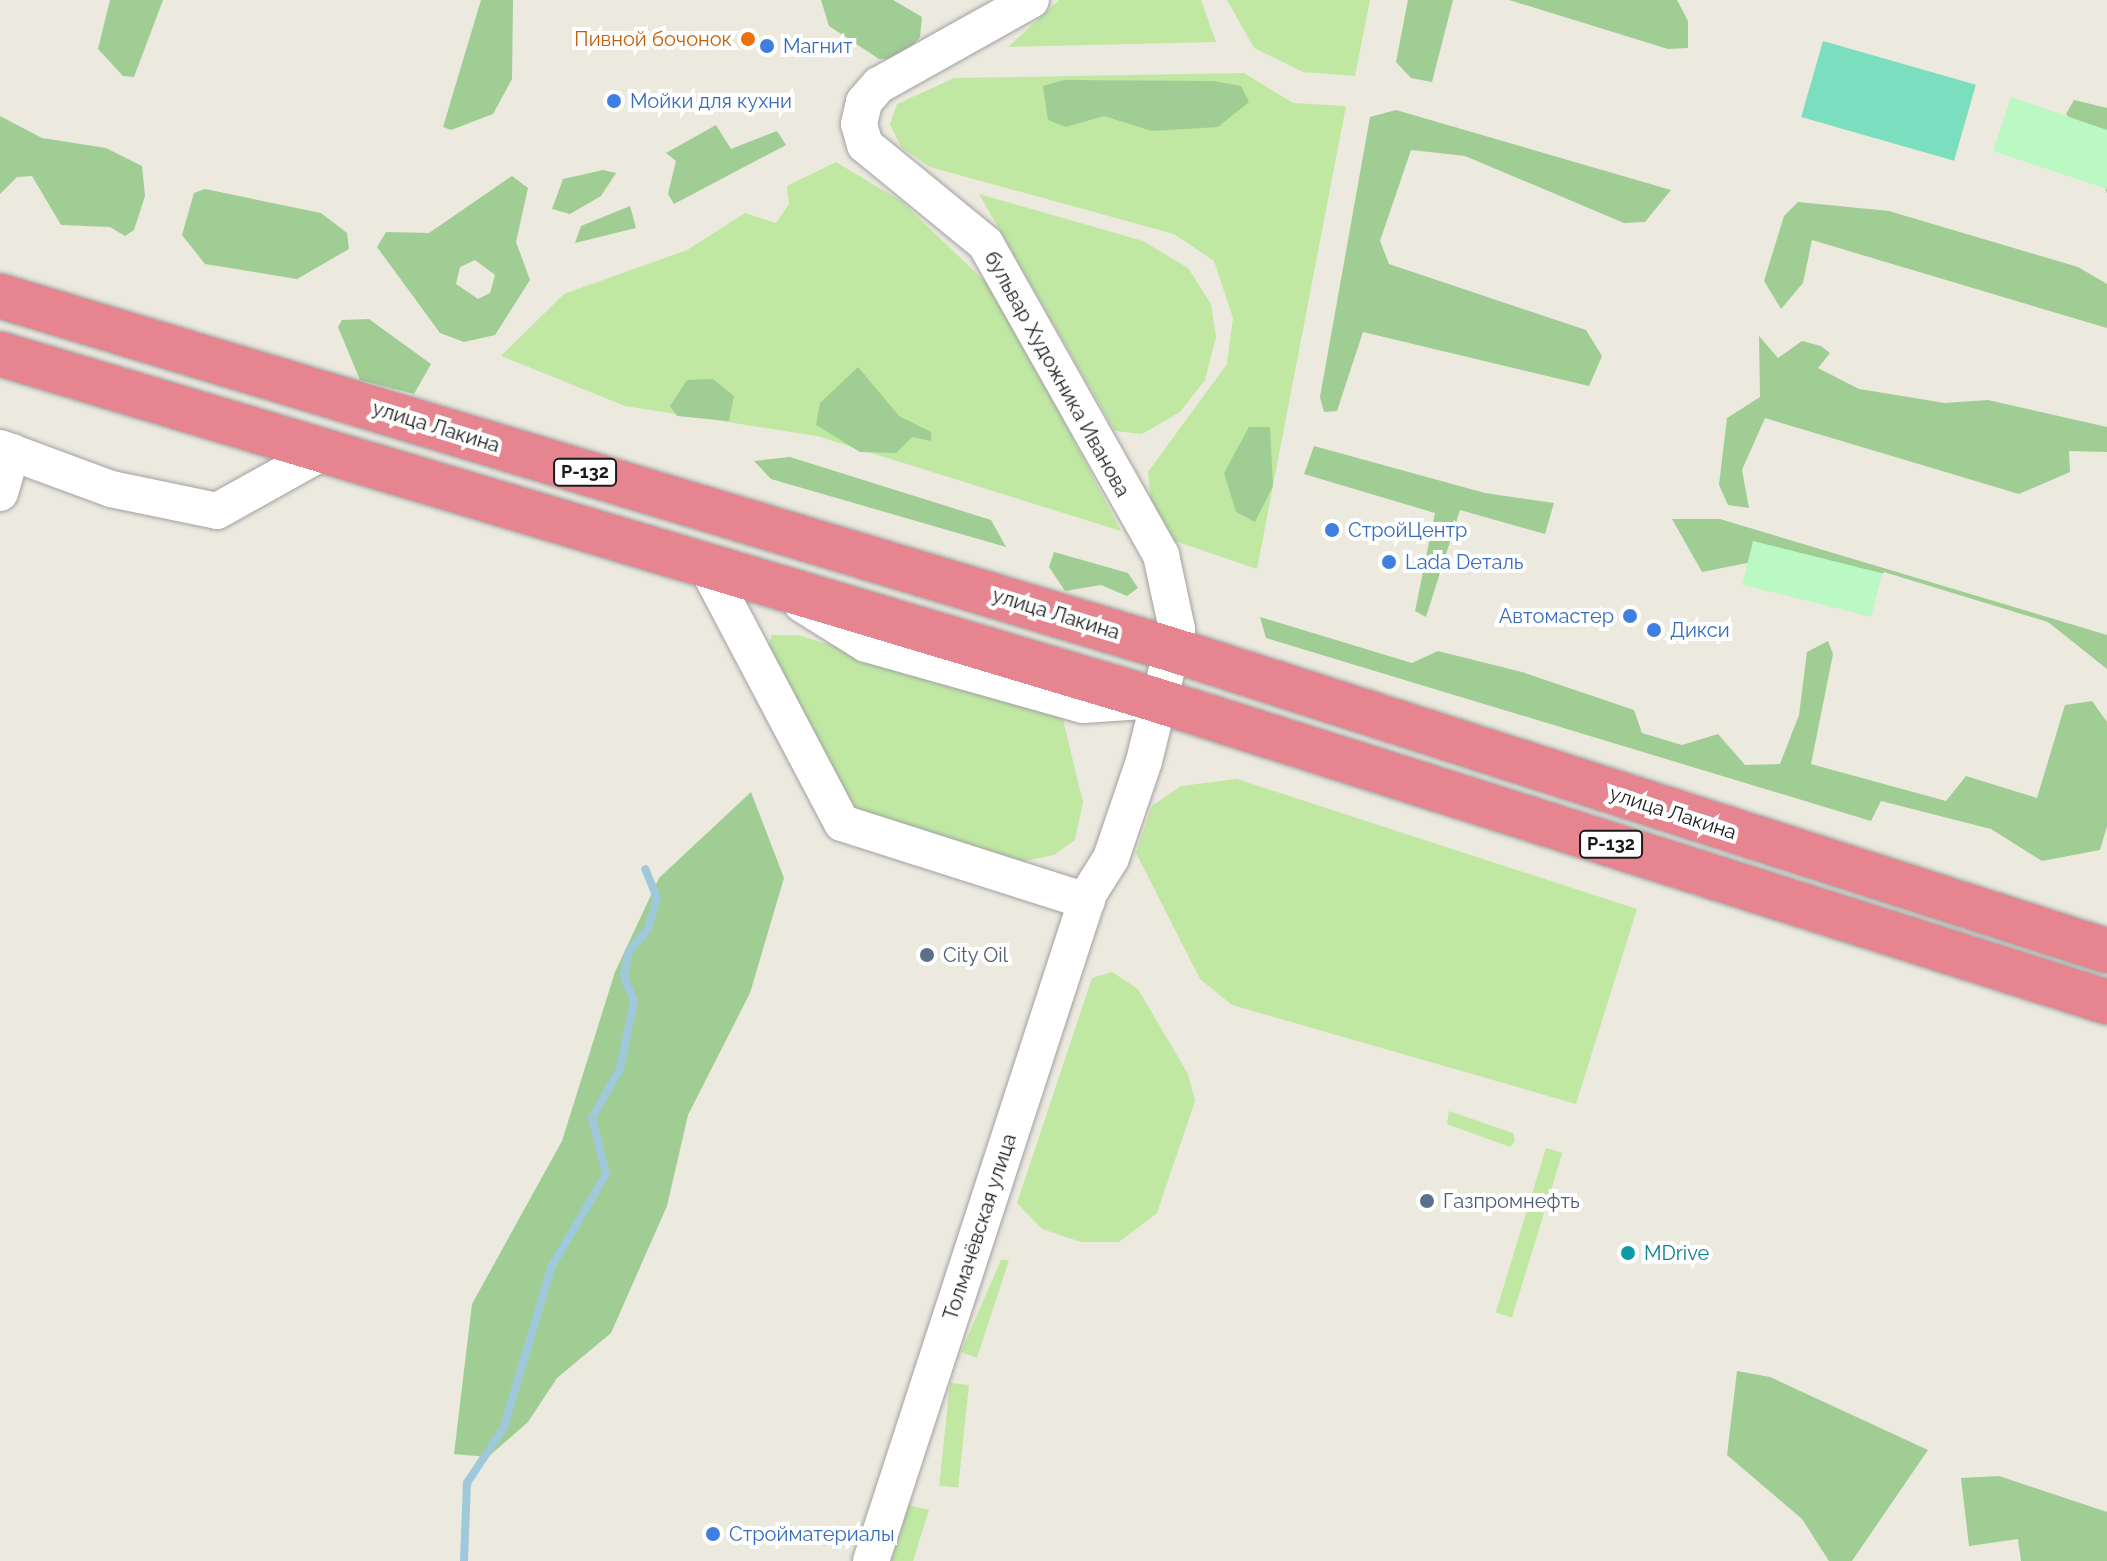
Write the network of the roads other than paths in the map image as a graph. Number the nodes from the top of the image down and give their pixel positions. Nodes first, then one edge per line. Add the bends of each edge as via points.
1 (1031, 0) edge
2 (0, 296) edge
3 (0, 354) edge
4 (6, 450) edge
5 (321, 453) junction
6 (0, 493) edge
7 (709, 571) junction
8 (1170, 649) junction
9 (1156, 700) junction
10 (1088, 897) junction
11 (2107, 951) edge
12 (2107, 1002) edge
13 (871, 1561) edge

1 - 8 street, бульвар Художника Иванова via 879,85 864,102 859,124 865,145 986,244 1161,555 1174,593
2 - 8 highway, улица Лакина / Р-132
3 - 5 highway, Р-132
4 - 5 street via 111,489 217,511
4 - 6 street
5 - 7 highway, Р-132
7 - 9 highway, Р-132
7 - 10 street via 842,823
8 - 9 street, бульвар Художника Иванова
8 - 11 highway, улица Лакина / Р-132
9 - 10 street, Толмачёвская улица via 1111,858
9 - 12 highway, Р-132
10 - 13 street, Толмачёвская улица

